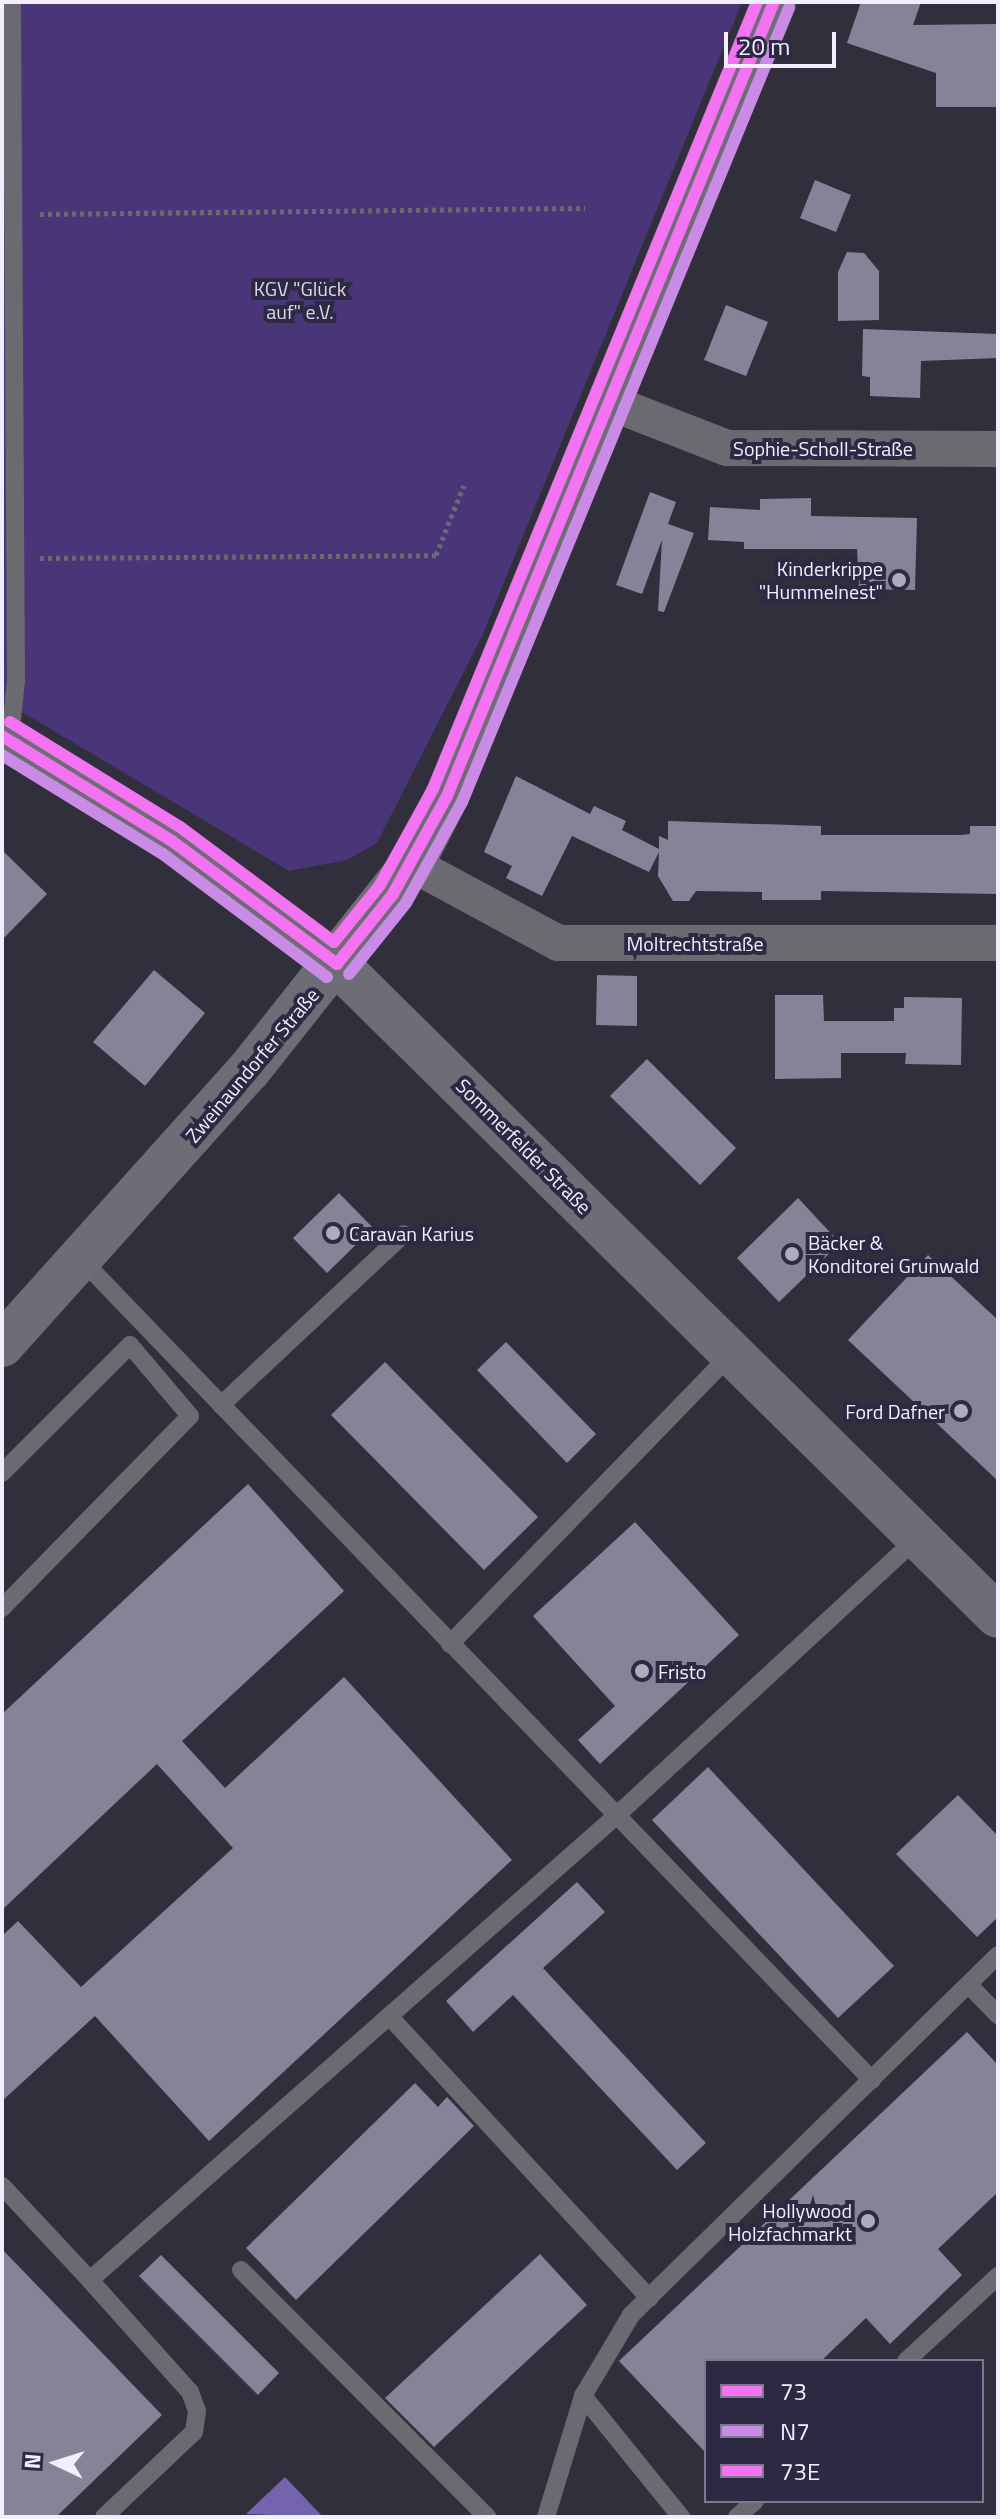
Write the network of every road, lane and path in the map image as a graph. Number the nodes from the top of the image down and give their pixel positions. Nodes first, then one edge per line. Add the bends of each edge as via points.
1 (12, 2) edge
2 (774, 2) edge
3 (585, 208) dead end
4 (15, 226) junction
5 (609, 402) junction
6 (998, 449) edge
7 (464, 485) dead end
8 (15, 558) junction
9 (6, 738) edge
10 (412, 864) junction
11 (998, 943) edge
12 (337, 964) junction
13 (404, 1234) dead end
14 (81, 1259) junction
15 (4, 1338) edge
16 (732, 1353) junction
17 (221, 1405) junction
18 (2, 1473) edge
19 (918, 1537) junction
20 (2, 1608) edge
21 (998, 1616) edge
22 (450, 1644) junction
23 (616, 1816) junction
24 (998, 1955) edge
25 (969, 1985) junction
26 (998, 2015) edge
27 (389, 2016) junction
28 (872, 2080) junction
29 (2, 2186) edge
30 (241, 2270) dead end
31 (998, 2276) edge
32 (90, 2280) junction
33 (649, 2298) junction
34 (908, 2359) edge
35 (583, 2396) junction
36 (753, 2503) edge
37 (104, 2517) edge
38 (487, 2517) edge
39 (546, 2517) edge
40 (681, 2517) edge
41 (737, 2517) edge

1 - 4 lane
2 - 5 street, Zweinaundorfer Straße
3 - 4 path via 53,211
4 - 8 lane
5 - 6 street, Sophie-Scholl-Straße via 727,448
5 - 10 street, Zweinaundorfer Straße via 447,796
7 - 8 path via 436,555
8 - 9 lane
9 - 12 street, Sommerfelder Straße via 183,848
10 - 11 street, Moltrechtstraße via 558,943
10 - 12 street, Zweinaundorfer Straße
12 - 14 street, Zweinaundorfer Straße
12 - 16 street, Sommerfelder Straße
13 - 17 lane
14 - 15 street, Zweinaundorfer Straße
14 - 17 lane
16 - 19 street, Sommerfelder Straße
16 - 22 lane
17 - 22 lane
18 - 20 lane via 130,1345 190,1416
19 - 21 street, Sommerfelder Straße
19 - 23 lane
22 - 23 lane
23 - 27 lane
23 - 28 lane
24 - 25 lane
25 - 26 lane
25 - 28 lane
27 - 32 lane
27 - 33 lane
28 - 33 lane
29 - 32 lane
30 - 38 lane
31 - 34 lane
32 - 37 lane via 190,2392 197,2411 194,2432
33 - 35 lane via 631,2315
35 - 39 lane
35 - 40 lane
36 - 41 lane

